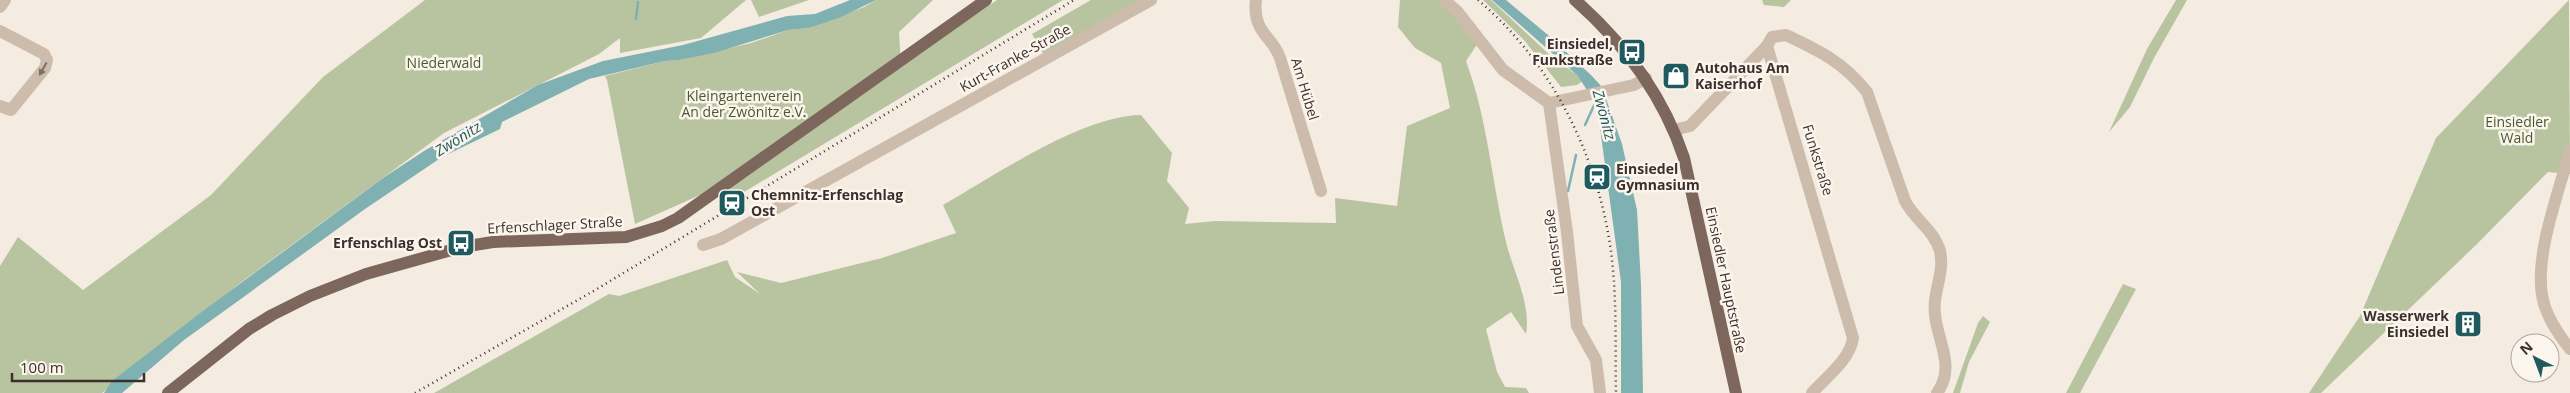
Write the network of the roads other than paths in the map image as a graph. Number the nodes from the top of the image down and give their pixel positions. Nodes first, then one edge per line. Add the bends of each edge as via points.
1 (5, 0) edge
2 (986, 0) edge
3 (1151, 0) edge
4 (1256, 0) edge
5 (1444, 0) edge
6 (1575, 0) edge
7 (0, 7) edge
8 (0, 31) edge
9 (1767, 46) junction
10 (1646, 78) junction
11 (1549, 103) junction
12 (0, 106) edge
13 (1674, 130) junction
14 (2570, 150) edge
15 (1321, 191) dead end
16 (703, 245) dead end
17 (2570, 349) edge
18 (168, 393) edge
19 (1600, 393) edge
20 (1736, 393) edge
21 (1812, 393) edge
22 (1937, 393) edge

1 - 7 street
2 - 18 main road, Erfenschlager Straße via 678,218 662,226 626,237 493,242 366,274 272,315 249,329
3 - 16 street, Kurt-Franke-Straße via 721,239
4 - 15 street, Am Hübel via 1260,29 1280,58
5 - 11 street via 1457,11 1503,70
6 - 10 main road, Einsiedler Hauptstraße via 1616,41
8 -> 12 street via 44,54 47,60 45,68 11,110
9 - 13 street via 1690,126
9 - 21 street, Funkstraße via 1854,338 1852,348
9 - 22 street via 1772,37 1786,35 1835,59 1867,92 1905,201 1910,211 1931,232 1939,250 1942,267 1934,301 1947,368 1946,378
10 - 11 street via 1634,85
10 - 13 main road, Einsiedler Hauptstraße
11 - 19 street, Lindenstraße via 1577,326 1596,360
13 - 20 main road, Einsiedler Hauptstraße via 1684,158
14 - 17 street via 2540,268 2542,296 2552,323

